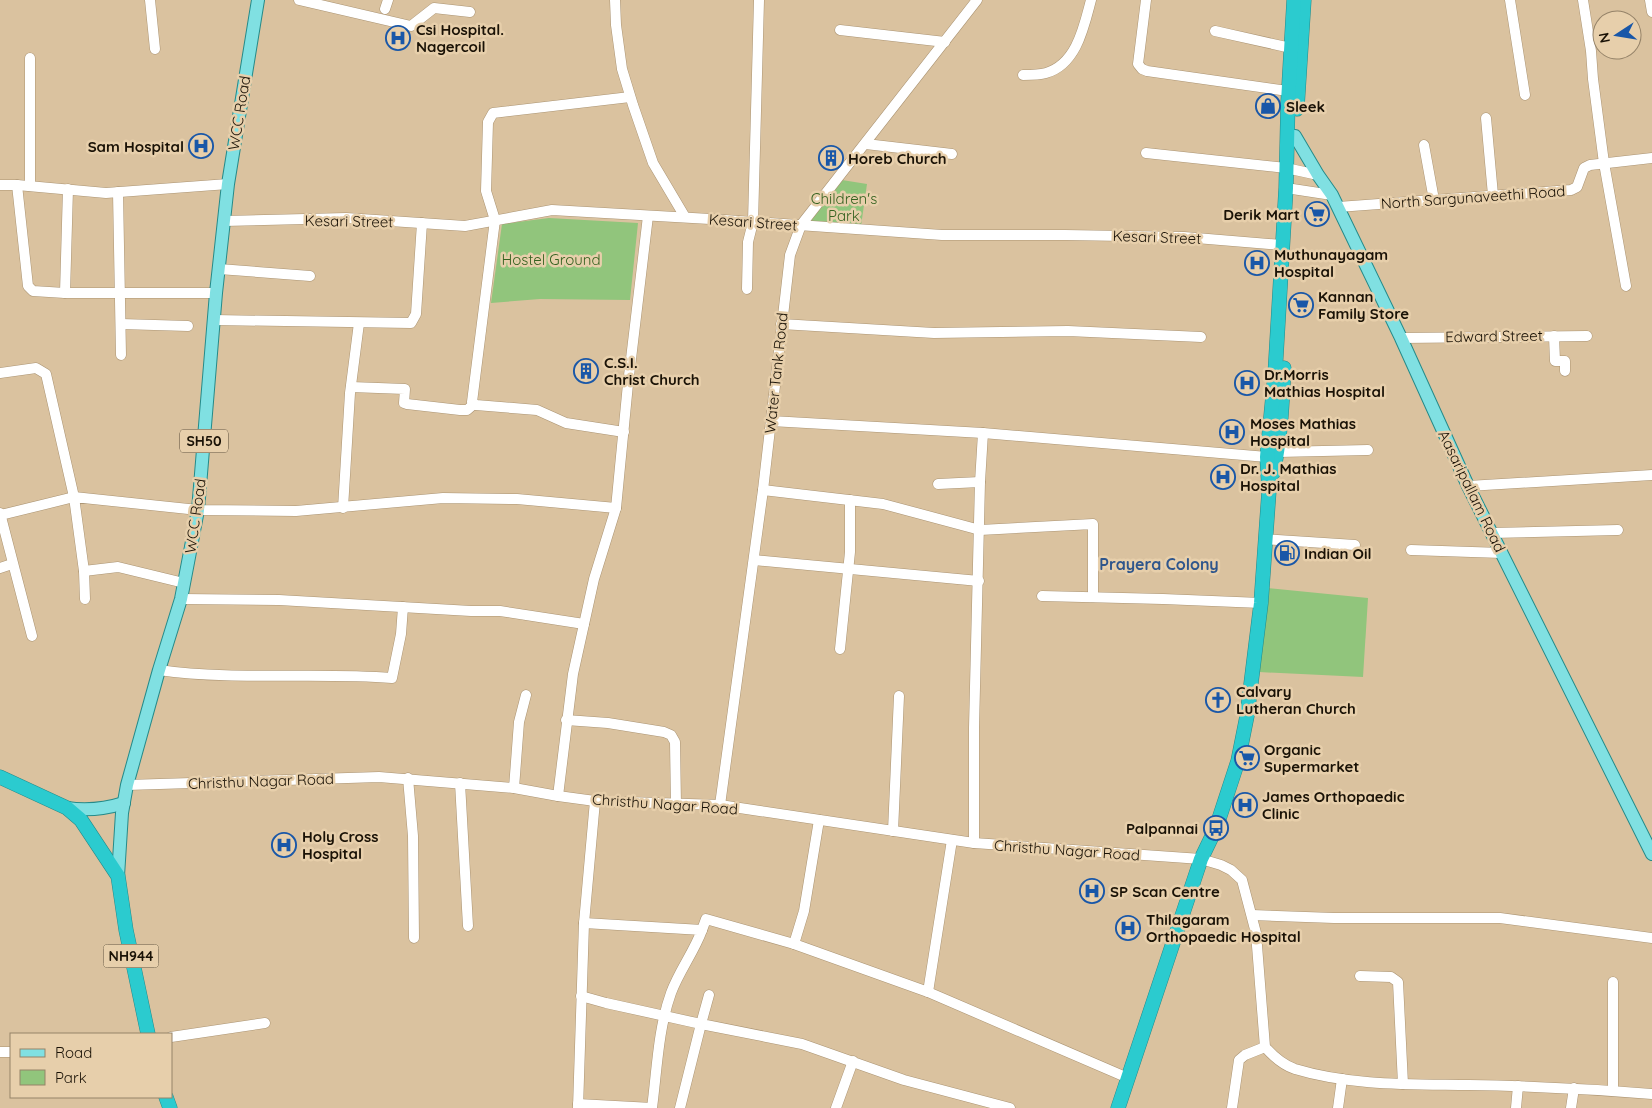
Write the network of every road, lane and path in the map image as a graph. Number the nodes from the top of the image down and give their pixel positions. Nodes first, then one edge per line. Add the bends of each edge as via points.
1 (150, 0) edge
2 (258, 0) edge
3 (299, 0) edge
4 (615, 0) edge
5 (759, 0) edge
6 (977, 0) edge
7 (1091, 0) edge
8 (1146, 0) edge
9 (1294, 0) edge
10 (1304, 0) edge
11 (1510, 0) edge
12 (1583, 0) edge
13 (1650, 0) edge
14 (470, 12) dead end
15 (1652, 12) edge
16 (840, 30) dead end
17 (1215, 31) dead end
18 (945, 42) junction
19 (1290, 48) junction
20 (155, 49) dead end
21 (30, 58) dead end
22 (1023, 75) dead end
23 (1288, 91) junction
24 (1525, 95) dead end
25 (630, 97) junction
26 (1486, 118) dead end
27 (1291, 136) junction
28 (866, 144) junction
29 (1424, 145) dead end
30 (1146, 152) dead end
31 (952, 154) dead end
32 (1652, 158) edge
33 (1604, 163) junction
34 (1290, 169) junction
35 (1318, 176) junction
36 (228, 184) junction
37 (0, 185) edge
38 (17, 185) junction
39 (30, 186) junction
40 (1290, 188) junction
41 (68, 189) junction
42 (118, 192) junction
43 (1332, 195) junction
44 (1493, 195) junction
45 (1434, 200) junction
46 (1338, 206) junction
47 (648, 216) junction
48 (685, 218) junction
49 (495, 220) junction
50 (224, 221) junction
51 (754, 222) junction
52 (422, 223) junction
53 (801, 225) junction
54 (1282, 245) junction
55 (219, 269) junction
56 (310, 276) dead end
57 (1626, 286) dead end
58 (747, 289) dead end
59 (120, 292) junction
60 (65, 293) junction
61 (216, 293) junction
62 (214, 320) junction
63 (359, 322) junction
64 (121, 324) junction
65 (781, 324) junction
66 (188, 326) dead end
67 (1554, 336) junction
68 (1587, 336) dead end
69 (1201, 337) dead end
70 (1401, 338) junction
71 (122, 355) dead end
72 (1565, 371) dead end
73 (0, 373) edge
74 (350, 387) junction
75 (474, 404) junction
76 (771, 420) junction
77 (624, 432) junction
78 (983, 434) junction
79 (1368, 450) dead end
80 (1273, 455) junction
81 (1652, 475) edge
82 (980, 482) junction
83 (938, 484) dead end
84 (1468, 486) junction
85 (763, 490) junction
86 (74, 497) junction
87 (850, 500) junction
88 (343, 508) junction
89 (616, 508) junction
90 (198, 510) junction
91 (0, 514) edge
92 (980, 530) junction
93 (1618, 530) dead end
94 (1492, 533) junction
95 (1264, 539) junction
96 (1355, 545) dead end
97 (1411, 550) dead end
98 (1502, 553) junction
99 (754, 560) junction
100 (12, 564) junction
101 (0, 568) edge
102 (848, 569) junction
103 (84, 571) junction
104 (979, 581) junction
105 (184, 583) junction
106 (1042, 596) dead end
107 (1093, 597) junction
108 (85, 599) dead end
109 (181, 599) junction
110 (1261, 603) junction
111 (403, 607) junction
112 (584, 624) junction
113 (32, 636) dead end
114 (840, 649) dead end
115 (159, 670) junction
116 (526, 695) dead end
117 (899, 696) dead end
118 (566, 720) junction
119 (0, 777) edge
120 (408, 778) junction
121 (460, 783) junction
122 (127, 785) junction
123 (514, 788) junction
124 (558, 796) junction
125 (594, 801) junction
126 (124, 803) junction
127 (676, 805) junction
128 (720, 805) junction
129 (67, 808) junction
130 (819, 820) junction
131 (893, 831) junction
132 (952, 840) junction
133 (974, 843) junction
134 (1652, 854) edge
135 (1201, 859) junction
136 (118, 876) junction
137 (1252, 915) junction
138 (584, 923) junction
139 (468, 926) dead end
140 (702, 930) junction
141 (414, 938) dead end
142 (1652, 938) edge
143 (794, 944) junction
144 (1360, 976) dead end
145 (1613, 982) dead end
146 (928, 992) junction
147 (708, 995) dead end
148 (581, 996) junction
149 (663, 1016) junction
150 (265, 1022) dead end
151 (701, 1024) junction
152 (148, 1033) edge
153 (172, 1037) edge
154 (1265, 1047) junction
155 (853, 1061) junction
156 (1128, 1078) junction
157 (1342, 1079) junction
158 (1403, 1084) junction
159 (1518, 1086) junction
160 (1574, 1088) junction
161 (1613, 1090) junction
162 (1652, 1094) edge
163 (578, 1106) edge
164 (680, 1108) edge
165 (836, 1108) edge
166 (1010, 1108) edge
167 (1118, 1108) edge
168 (1232, 1108) edge
169 (1338, 1108) edge
170 (1516, 1108) edge
171 (1571, 1108) edge

1 - 20 street
2 - 36 main road, WCC Road / SH50
3 - 14 street via 411,26 434,8
4 - 25 street via 622,69
5 - 51 street
6 - 18 street, Water Tank Road
7 - 22 street via 1068,59 1046,73
8 - 23 street via 1138,64 1142,69
9 - 19 highway
10 - 27 highway
11 - 24 street
12 - 33 street
13 - 15 street
16 - 18 street
17 - 19 street
18 - 28 street, Water Tank Road
19 - 23 highway
21 - 39 street
23 - 27 highway
25 - 48 street via 653,163
25 - 49 street via 493,113 488,122 486,191
26 - 44 street
27 - 34 highway
27 - 35 main road, Aasaripallam Road
28 - 31 street
28 - 53 street, Water Tank Road
29 - 45 street
30 - 34 street
32 - 33 street, North Sargunaveethi Road
33 - 44 street, North Sargunaveethi Road via 1584,168 1577,187 1571,190
33 - 57 street
34 - 35 street
34 - 40 highway
35 - 43 main road, Aasaripallam Road
36 - 42 street
36 - 50 main road, WCC Road / SH50
37 - 38 street
38 - 39 street
38 - 60 street via 28,286 33,291
39 - 41 street
40 - 43 street
40 - 54 highway
40 - 80 highway via 1283,408
41 - 42 street
41 - 60 street
42 - 59 street
43 - 46 main road, Aasaripallam Road
44 - 45 street, North Sargunaveethi Road
45 - 46 street, North Sargunaveethi Road
46 - 70 main road, Aasaripallam Road
47 - 48 street, Kesari Street
47 - 49 street, Kesari Street via 552,210
47 - 77 street
48 - 51 street, Kesari Street
49 - 52 street, Kesari Street via 466,226
49 - 75 street
50 - 52 street, Kesari Street via 346,218
50 - 55 main road, WCC Road / SH50
51 - 53 street, Kesari Street
51 - 58 street via 748,242
52 - 63 street via 414,321 406,325
53 - 54 street, Kesari Street via 942,235 1184,237
53 - 65 street, Water Tank Road via 790,256
54 - 80 highway
55 - 56 street
55 - 61 main road, WCC Road / SH50
59 - 60 street
59 - 61 street
59 - 64 street
61 - 62 main road, WCC Road / SH50
62 - 63 street
62 - 90 main road, WCC Road / SH50
63 - 74 street
64 - 66 street
64 - 71 street
65 - 69 street via 934,333 1068,331
65 - 76 street, Water Tank Road
67 - 68 street, Edward Street
67 - 70 street, Edward Street
67 - 72 street via 1555,361 1565,362
70 - 84 main road, Aasaripallam Road
73 - 86 street via 36,368 46,374
74 - 75 street via 405,389 406,404 460,410 467,410
74 - 88 street
75 - 77 street via 537,410 566,423
76 - 78 street
76 - 85 street, Water Tank Road
77 - 89 street
78 - 80 street
78 - 82 street
79 - 80 street
80 - 95 highway
81 - 84 street
82 - 83 street
82 - 92 street
84 - 94 main road, Aasaripallam Road
85 - 87 street
85 - 99 street, Water Tank Road
86 - 90 street
86 - 91 street
86 - 103 street
87 - 92 street via 884,504
87 - 102 street
88 - 89 street via 443,498 517,499
88 - 90 street
89 - 112 street
90 - 105 main road, WCC Road / SH50
91 - 100 street
92 - 104 street
92 - 107 street via 1093,524
93 - 94 street
94 - 98 main road, Aasaripallam Road
95 - 96 street
95 - 110 highway
97 - 98 street
98 - 134 main road, Aasaripallam Road
99 - 102 street
99 - 128 street, Water Tank Road
100 - 101 street
100 - 113 street
102 - 104 street
102 - 114 street
103 - 105 street via 118,567
103 - 108 street
104 - 133 street
105 - 109 main road, WCC Road / SH50
106 - 107 street
107 - 110 street
109 - 111 street via 279,600
109 - 115 main road, WCC Road / SH50
110 - 135 highway via 1238,761 1216,828
111 - 112 street via 500,611
111 - 115 street via 392,678 194,675
112 - 118 street
115 - 122 main road, WCC Road / SH50
116 - 123 street via 519,722
117 - 131 street
118 - 124 street
118 - 127 street via 608,722 671,736 674,742
119 - 129 highway, NH944
120 - 121 street, Christhu Nagar Road
120 - 122 street, Christhu Nagar Road
120 - 141 street via 413,836
121 - 123 street, Christhu Nagar Road
121 - 139 street
122 - 126 main road, WCC Road / SH50
123 - 124 street, Christhu Nagar Road
124 - 125 street, Christhu Nagar Road
125 - 127 street, Christhu Nagar Road
125 - 138 street
126 - 129 main road via 94,810
126 - 136 main road, WCC Road / SH50
127 - 128 street, Christhu Nagar Road
128 - 130 street, Christhu Nagar Road
129 - 136 highway, NH944 via 81,820
130 - 131 street, Christhu Nagar Road
130 - 143 street via 804,911
131 - 132 street, Christhu Nagar Road
132 - 133 street, Christhu Nagar Road
132 - 146 street
133 - 135 street, Christhu Nagar Road
135 - 137 street, Christhu Nagar Road via 1231,870 1242,880
135 - 156 highway
136 - 152 highway, NH944
137 - 142 street via 1500,918
137 - 154 street, Christhu Nagar Road
138 - 140 street
138 - 148 street
140 - 143 street via 706,919
140 - 149 street via 674,984
143 - 146 street
144 - 158 street via 1391,977 1398,982
145 - 161 street
146 - 156 street
147 - 151 street
148 - 149 street
148 - 163 street
149 - 151 street
149 - 163 street via 652,1108
150 - 153 street
151 - 155 street via 802,1044
151 - 164 street
154 - 157 street via 1294,1069
154 - 168 street via 1239,1060
155 - 165 street
155 - 166 street via 904,1080
156 - 167 highway
157 - 158 street
157 - 169 street
158 - 159 street
159 - 160 street
159 - 170 street
160 - 161 street
160 - 171 street
161 - 162 street

